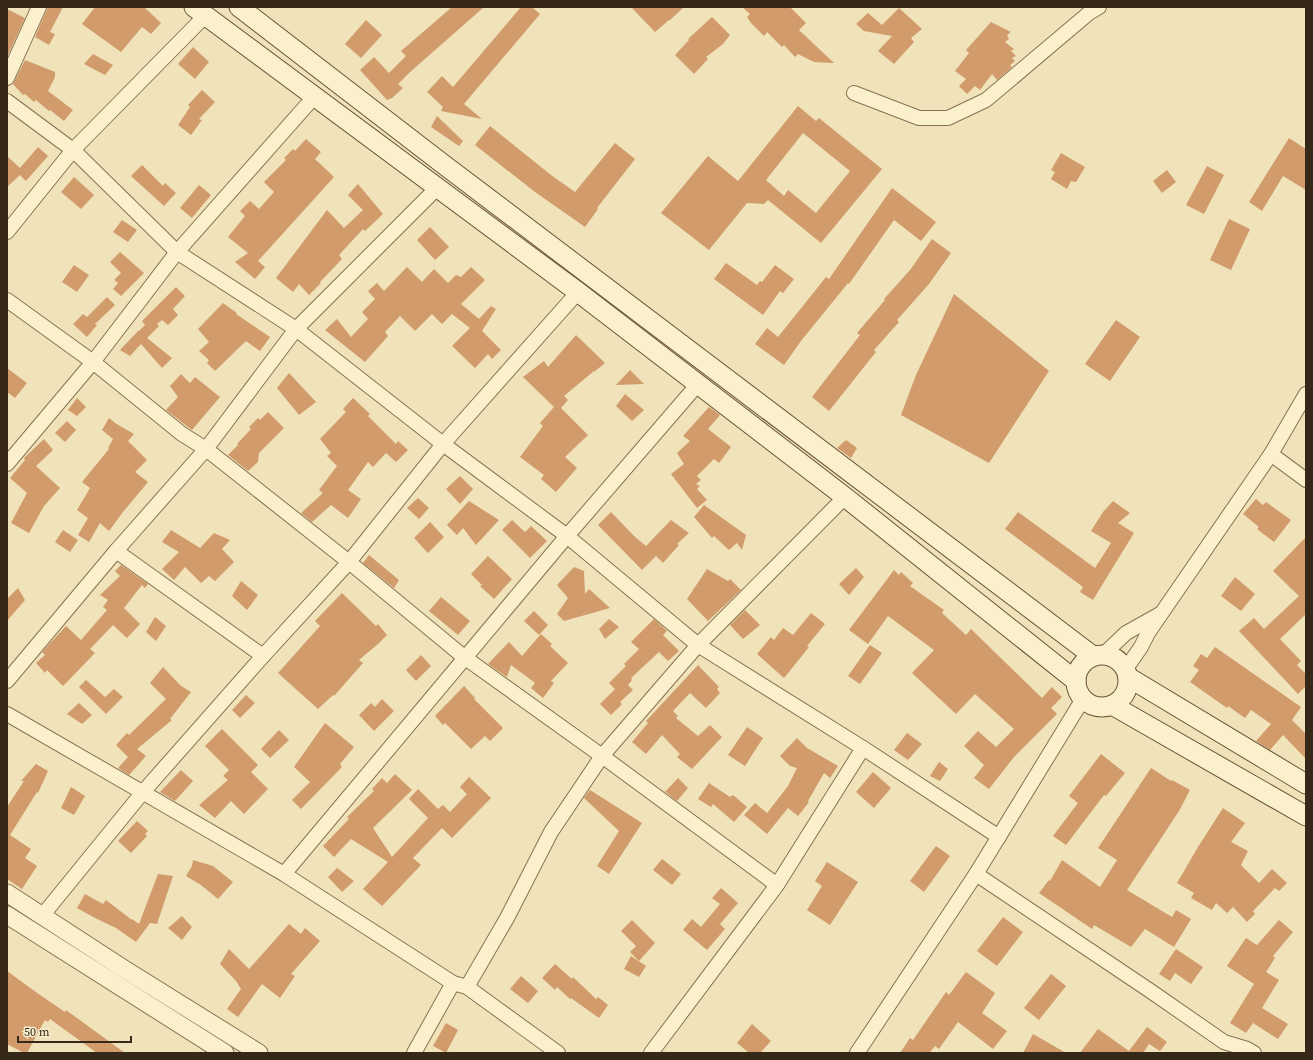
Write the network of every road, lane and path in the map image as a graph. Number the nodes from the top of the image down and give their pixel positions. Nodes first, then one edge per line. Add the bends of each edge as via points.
1 (39, 7) edge
2 (239, 7) edge
3 (1099, 7) edge
4 (200, 11) edge
5 (7, 78) edge
6 (854, 93) dead end
7 (314, 97) junction
8 (7, 102) edge
9 (74, 150) junction
10 (438, 187) junction
11 (7, 232) edge
12 (176, 252) junction
13 (578, 292) junction
14 (7, 300) edge
15 (296, 329) junction
16 (93, 362) junction
17 (698, 384) junction
18 (1306, 394) edge
19 (443, 444) junction
20 (206, 449) junction
21 (1271, 454) junction
22 (7, 464) edge
23 (1306, 480) edge
24 (845, 497) junction
25 (567, 536) junction
26 (116, 551) junction
27 (349, 562) junction
28 (1163, 612) junction
29 (698, 645) junction
30 (1098, 655) junction
31 (263, 656) junction
32 (464, 657) junction
33 (1126, 674) junction
34 (7, 682) edge
35 (1079, 690) junction
36 (1112, 704) junction
37 (7, 714) edge
38 (863, 748) junction
39 (602, 756) junction
40 (1306, 784) edge
41 (143, 792) junction
42 (1306, 816) edge
43 (999, 837) junction
44 (284, 874) junction
45 (976, 874) junction
46 (777, 885) junction
47 (7, 893) edge
48 (7, 915) edge
49 (42, 916) junction
50 (453, 983) junction
51 (467, 987) junction
52 (225, 1053) edge
53 (259, 1053) edge
54 (414, 1053) edge
55 (558, 1053) edge
56 (651, 1053) edge
57 (857, 1053) edge
58 (1254, 1053) edge

1 - 5 street
2 - 30 main road via 443,164
3 - 6 street via 986,100 948,118 919,118
4 - 7 main road
4 - 9 street
7 - 10 main road
7 - 12 street
8 - 9 street
9 - 11 street
9 - 12 street
10 - 13 main road
10 - 15 street
12 - 15 street
12 - 16 street
13 - 17 main road
13 - 19 street
14 - 16 street
15 - 19 street
15 - 20 street
16 - 20 street via 182,434
16 - 22 street
17 - 24 main road
17 - 25 street
18 - 21 street
19 - 25 street
19 - 27 street
20 - 26 street
20 - 27 street
21 - 23 street
21 - 28 street
24 - 29 street
24 - 35 main road
25 - 29 street
25 - 32 street
26 - 31 street
26 - 34 street
27 - 31 street
27 - 32 street
28 - 30 street via 1126,633
28 - 33 street via 1148,633
29 - 38 street
29 - 39 street
30 - 33 main road via 1112,657 1120,662
30 - 35 main road via 1080,666 1077,673
31 - 41 street
32 - 39 street
32 - 44 street
33 - 36 main road via 1126,688 1121,698
33 - 40 main road
35 - 36 main road via 1089,703 1096,706
35 - 43 street
36 - 42 main road
37 - 41 street
38 - 43 street
38 - 46 street
39 - 46 street
39 - 51 street via 551,832 507,918
41 - 44 street
41 - 49 street
43 - 45 street
44 - 50 street
45 - 57 street
45 - 58 street via 1224,1042
46 - 56 street
47 - 49 street
48 - 52 street
49 - 53 street
50 - 51 street
50 - 54 street
51 - 55 street

